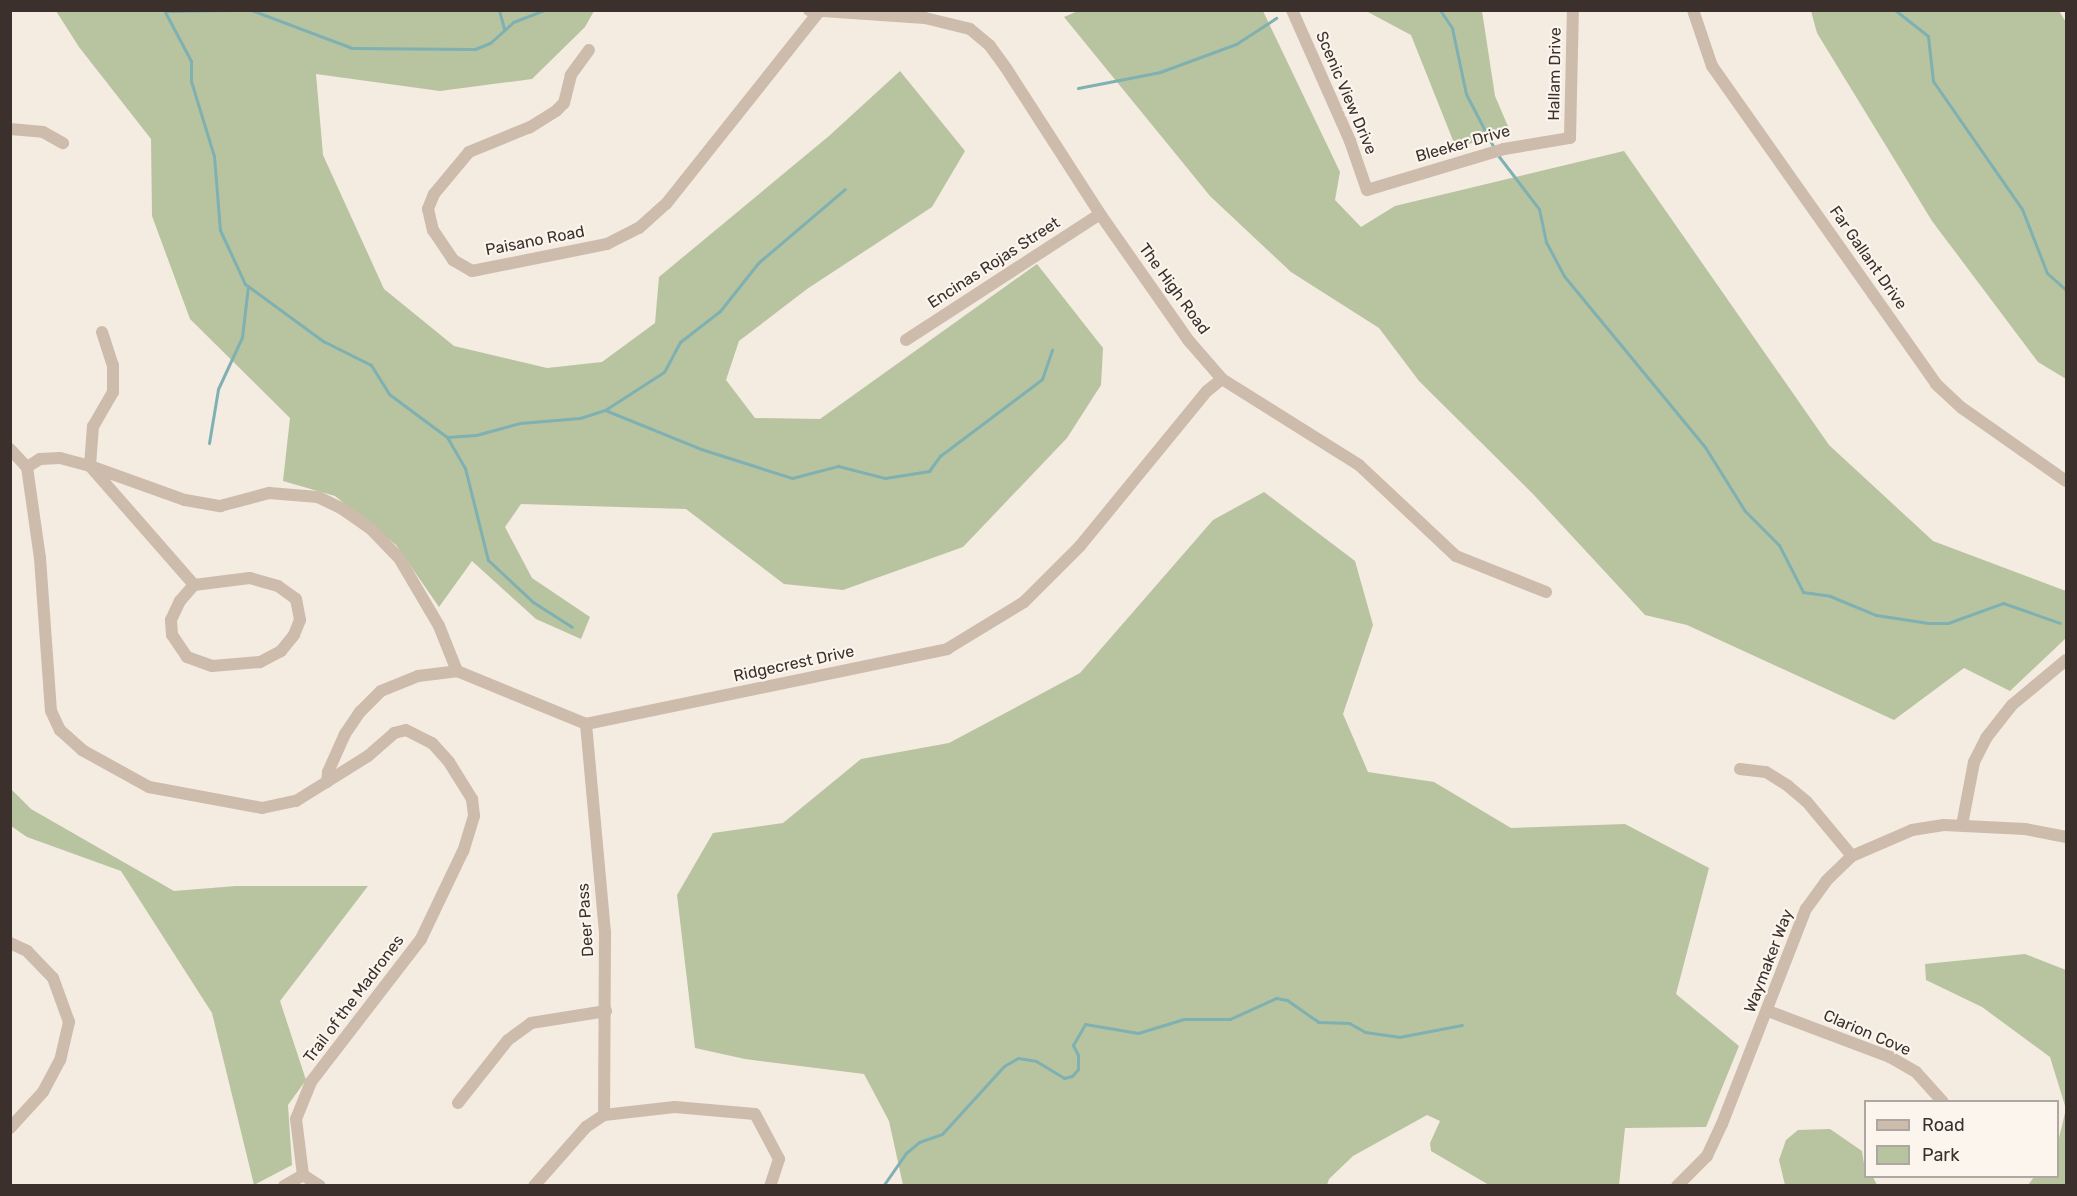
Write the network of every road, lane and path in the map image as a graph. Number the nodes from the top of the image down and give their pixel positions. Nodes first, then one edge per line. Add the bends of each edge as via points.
1 (1292, 10) edge
2 (1573, 10) edge
3 (1693, 10) edge
4 (814, 12) edge
5 (589, 50) dead end
6 (10, 129) edge
7 (1570, 138) joint
8 (63, 143) dead end
9 (1367, 190) joint
10 (1100, 214) junction
11 (102, 332) dead end
12 (906, 340) dead end
13 (1222, 379) junction
14 (10, 449) edge
15 (90, 466) junction
16 (27, 467) junction
17 (2067, 481) edge
18 (194, 585) junction
19 (1546, 592) dead end
20 (2067, 660) edge
21 (457, 671) junction
22 (586, 724) junction
23 (1740, 769) dead end
24 (327, 782) junction
25 (1962, 825) junction
26 (2067, 837) edge
27 (1852, 856) junction
28 (10, 943) edge
29 (606, 1011) junction
30 (1768, 1011) junction
31 (1942, 1100) edge
32 (458, 1103) dead end
33 (604, 1115) junction
34 (10, 1128) edge
35 (303, 1175) junction
36 (284, 1185) edge
37 (320, 1185) edge
38 (534, 1185) edge
39 (770, 1185) edge
40 (1677, 1185) edge

1 - 9 street, Scenic View Drive via 1350,141
2 - 7 street, Hallam Drive
3 - 17 street, Far Gallant Drive via 1712,66 1936,384 1962,408
4 - 5 street, Paisano Road via 666,204 639,228 607,244 472,271 453,260 433,230 428,208 434,194 469,152 530,127 556,111 564,103 571,75
4 - 10 street, The High Road via 925,18 969,30 990,46 1006,68
6 - 8 street via 43,132
7 - 9 street, Bleeker Drive via 1548,140
10 - 12 street, Encinas Rojas Street
10 - 13 street, The High Road via 1190,341
11 - 15 street via 113,365 113,392 93,426
13 - 19 street, The High Road via 1359,465 1456,556
13 - 22 street, Ridgecrest Drive via 1207,391 1080,546 1024,602 947,649
14 - 16 street
15 - 16 street via 60,458 40,459
15 - 18 street
15 - 21 street via 185,500 220,506 269,493 318,497 341,508 370,528 405,568 439,626
16 - 24 street, Trail of the Madrones via 40,558 51,711 60,730 107,767 149,787 180,795 262,808 296,801
18 - 18 street via 180,601 171,621 172,635 187,657 212,666 260,662 281,651 300,620 296,599 278,586 250,578
20 - 25 street via 2012,705 1986,738 1974,762
21 - 22 street
21 - 24 street via 418,676 381,691 345,734
22 - 29 street, Deer Pass via 605,932
23 - 27 street via 1766,772 1788,786
24 - 35 street, Trail of the Madrones via 394,733 406,730 432,743 449,762 472,799 474,816 463,851 421,939 311,1082 296,1119
25 - 26 street, Waymaker Way
25 - 27 street, Waymaker Way via 1912,830
27 - 30 street, Waymaker Way via 1826,881 1806,909
28 - 34 street via 27,951 53,978 69,1022 60,1060 43,1092
29 - 32 street via 531,1023 508,1040
29 - 33 street, Deer Pass
30 - 31 street, Clarion Cove via 1890,1057 1916,1072
30 - 40 street, Waymaker Way via 1707,1156
33 - 38 street via 586,1127
33 - 39 street via 675,1107 754,1114 779,1159
35 - 36 street
35 - 37 street

